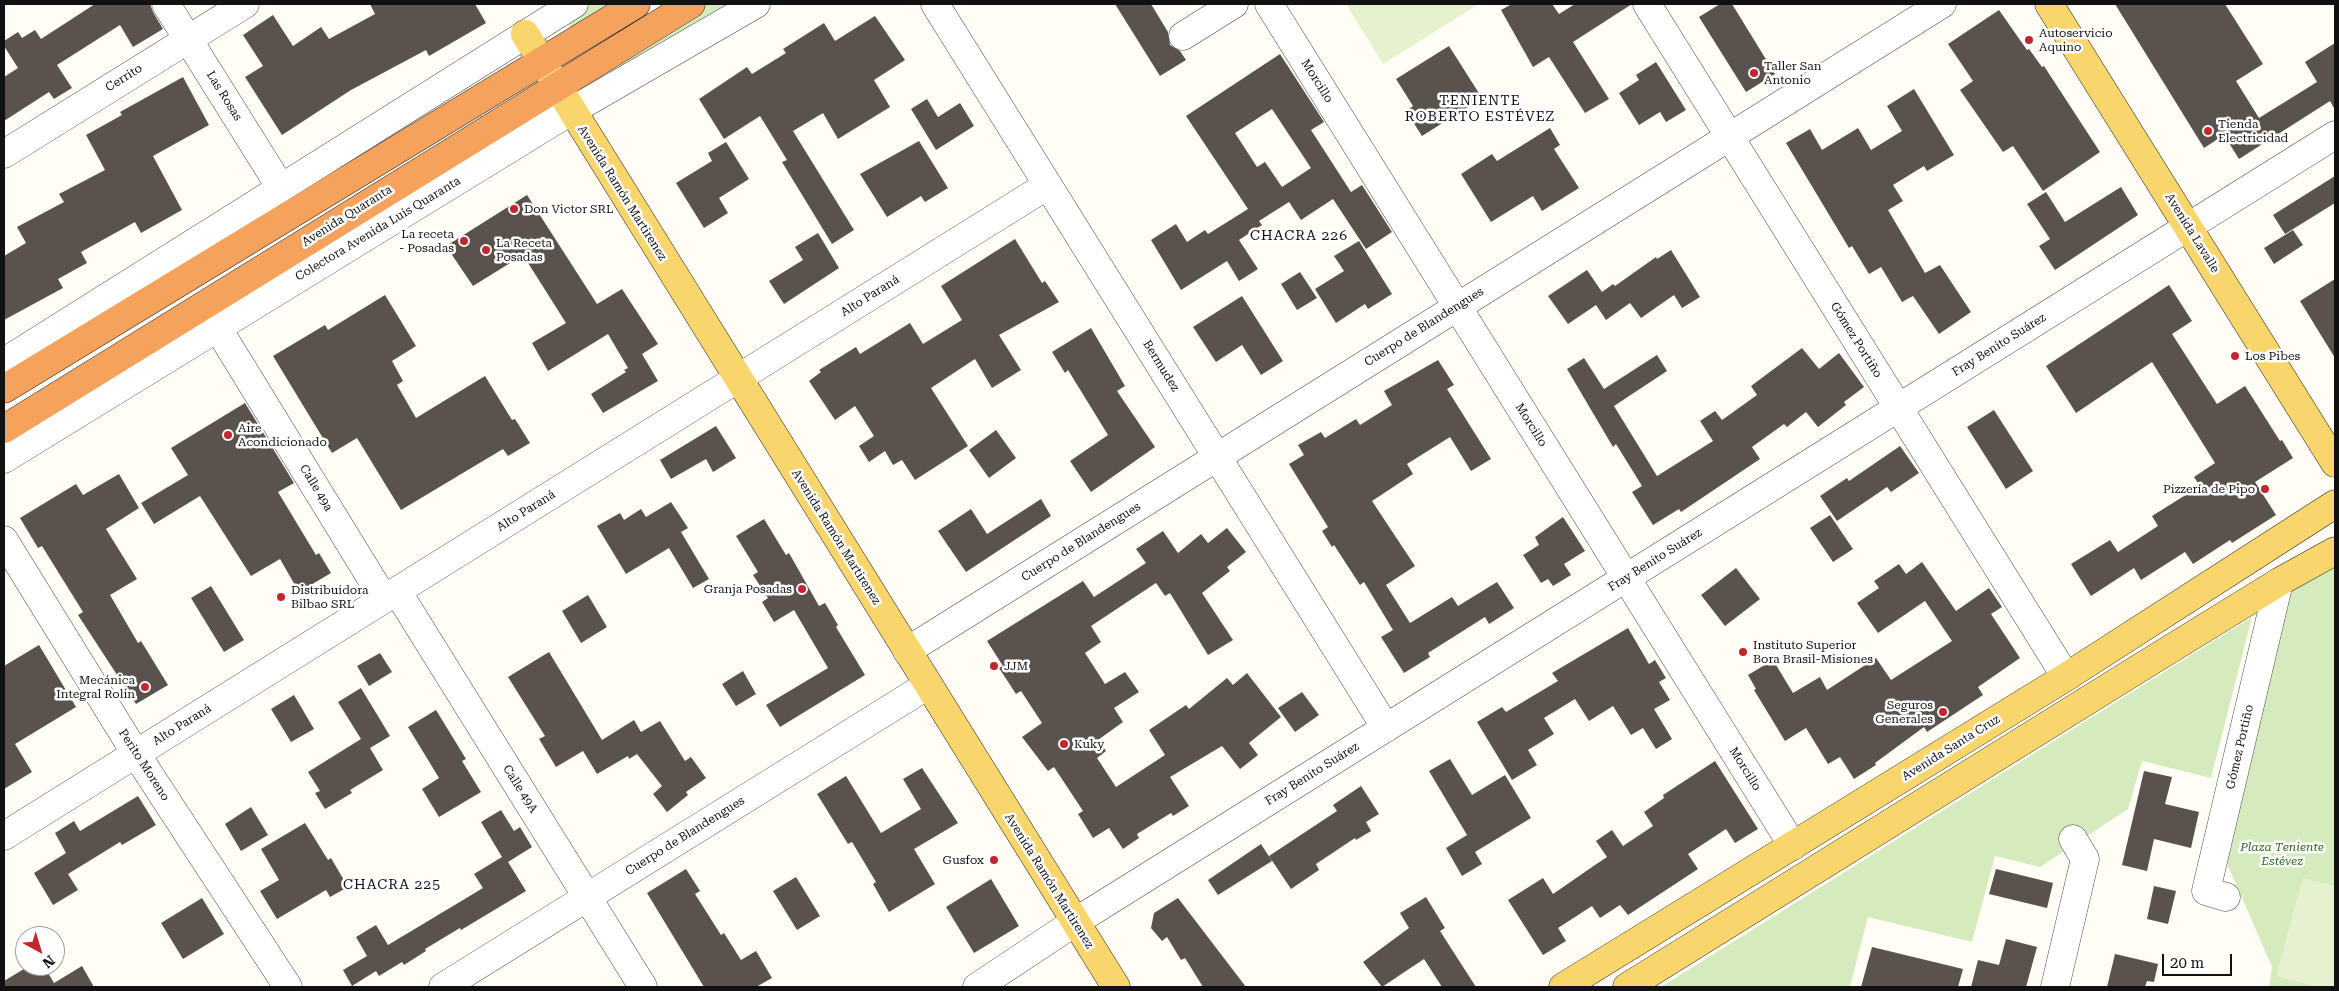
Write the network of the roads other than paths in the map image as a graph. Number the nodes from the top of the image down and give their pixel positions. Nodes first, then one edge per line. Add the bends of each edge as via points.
1 (166, 4) edge
2 (245, 4) edge
3 (574, 4) edge
4 (636, 4) edge
5 (691, 4) edge
6 (756, 4) edge
7 (935, 4) edge
8 (1234, 4) edge
9 (1269, 4) edge
10 (1647, 4) edge
11 (1942, 4) edge
12 (2049, 4) edge
13 (525, 34) junction
14 (1183, 36) dead end
15 (188, 38) junction
16 (542, 61) junction
17 (556, 86) junction
18 (571, 111) junction
19 (2335, 135) edge
20 (1730, 136) junction
21 (4, 154) edge
22 (1048, 185) junction
23 (282, 188) junction
24 (2188, 227) junction
25 (1457, 306) junction
26 (217, 326) junction
27 (4, 362) edge
28 (737, 379) junction
29 (4, 389) edge
30 (1898, 408) junction
31 (4, 429) edge
32 (1218, 456) junction
33 (4, 460) edge
34 (2335, 463) edge
35 (2335, 504) edge
36 (4, 540) edge
37 (2335, 551) edge
38 (1626, 578) junction
39 (2279, 582) junction
40 (390, 595) junction
41 (907, 651) junction
42 (2066, 677) junction
43 (928, 685) junction
44 (1386, 728) junction
45 (136, 754) junction
46 (4, 836) edge
47 (2073, 839) dead end
48 (1793, 846) junction
49 (587, 897) junction
50 (2226, 897) dead end
51 (1075, 922) junction
52 (288, 987) edge
53 (443, 987) edge
54 (643, 987) edge
55 (977, 987) edge
56 (1116, 987) edge
57 (1563, 987) edge
58 (1627, 987) edge
59 (2055, 987) edge

1 - 15 street, Las Rosas
2 - 15 street, Cerrito
3 - 13 street
4 - 16 highway
5 - 17 highway, Avenida Quaranta
6 - 18 street, Colectora Avenida Luis Quaranta
7 - 22 street, Bermudez
8 - 14 street
9 - 25 street, Morcillo
10 - 20 street, Gómez Portiño
11 - 20 street, Cuerpo de Blandengues
12 - 24 main road, Avenida Lavalle
13 - 16 main road, Avenida Ramón Martirenez
13 - 23 street
15 - 21 street, Cerrito
15 - 23 street, Las Rosas
16 - 17 main road, Avenida Ramón Martirenez
16 - 29 highway
17 - 18 main road, Avenida Ramón Martirenez
17 - 31 highway, Avenida Quaranta
18 - 26 street, Colectora Avenida Luis Quaranta
18 - 28 main road, Avenida Ramón Martirenez
19 - 24 street, Fray Benito Suárez
20 - 25 street, Cuerpo de Blandengues
20 - 30 street, Gómez Portiño
22 - 28 street, Alto Paraná
22 - 32 street, Bermudez
23 - 27 street
24 - 30 street, Fray Benito Suárez
24 - 34 main road, Avenida Lavalle
25 - 32 street, Cuerpo de Blandengues
25 - 38 street, Morcillo
26 - 33 street, Colectora Avenida Luis Quaranta
26 - 40 street, Calle 49a
28 - 40 street, Alto Paraná
28 - 41 main road, Avenida Ramón Martirenez
30 - 38 street, Fray Benito Suárez
30 - 42 street, Gómez Portiño
32 - 41 street, Cuerpo de Blandengues
32 - 44 street, Bermudez
35 - 42 main road, Avenida Santa Cruz
36 - 45 street, Perito Moreno
37 - 39 main road
38 - 44 street, Fray Benito Suárez
38 - 48 street, Morcillo
39 - 50 street, Gómez Portiño via 2206,891
39 - 58 main road
40 - 45 street, Alto Paraná
40 - 49 street, Calle 49A
41 - 43 main road, Avenida Ramón Martirenez
42 - 48 main road, Avenida Santa Cruz
43 - 49 street, Cuerpo de Blandengues
43 - 51 main road, Avenida Ramón Martirenez
44 - 51 street, Fray Benito Suárez
45 - 46 street, Alto Paraná
45 - 52 street, Perito Moreno
47 - 59 street via 2085,859
48 - 57 main road, Avenida Santa Cruz
49 - 53 street, Cuerpo de Blandengues
49 - 54 street, Calle 49A
51 - 55 street, Fray Benito Suárez
51 - 56 main road, Avenida Ramón Martirenez

